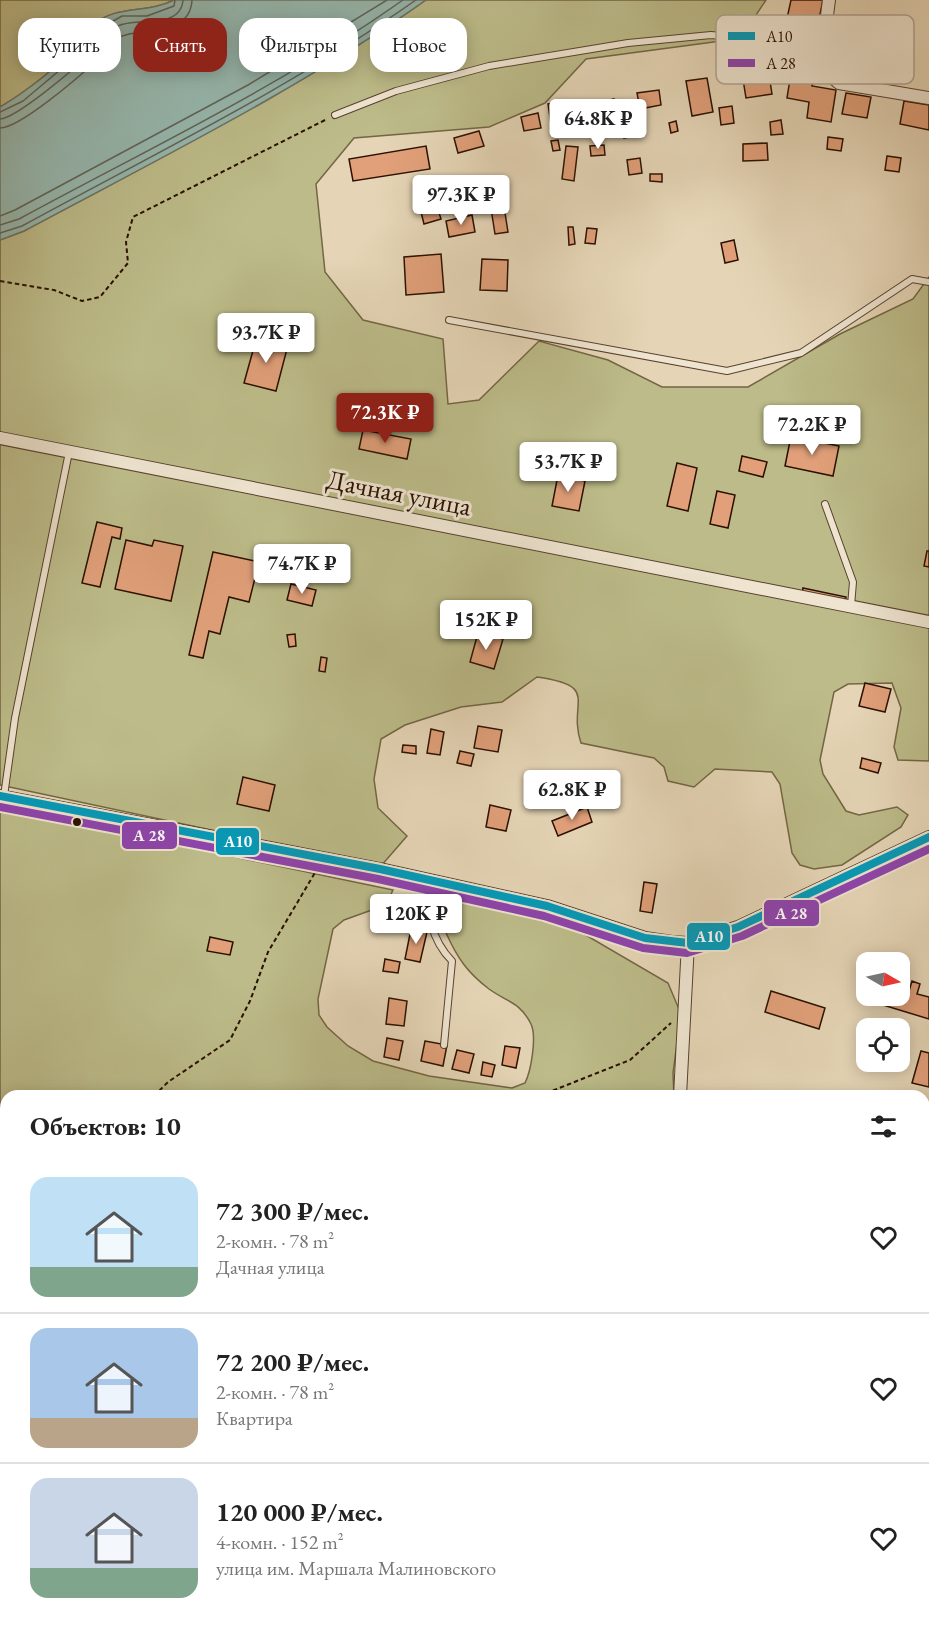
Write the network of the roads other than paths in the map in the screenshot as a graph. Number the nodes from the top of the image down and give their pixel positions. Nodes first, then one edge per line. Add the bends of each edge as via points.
1 (829, 0) edge
2 (827, 15) edge
3 (716, 36) edge
4 (845, 84) edge
5 (929, 98) edge
6 (335, 115) road end
7 (929, 282) edge
8 (448, 320) dead end
9 (0, 438) edge
10 (69, 452) junction
11 (825, 504) dead end
12 (850, 607) junction
13 (929, 622) edge
14 (2, 796) edge
15 (929, 837) edge
16 (425, 879) junction
17 (688, 943) junction
18 (444, 1045) dead end
19 (680, 1090) edge

1 - 2 street
3 - 6 lane via 628,43 489,66 396,91
4 - 5 street
7 - 8 lane via 912,279 801,353 727,371
9 - 10 street, Дачная улица
10 - 12 street, Дачная улица
10 - 14 lane
11 - 12 lane via 853,582
12 - 13 street, Дачная улица
14 - 16 street
15 - 17 street via 738,927
16 - 17 street via 547,906 645,938
16 - 18 lane via 430,922 439,948 452,961
17 - 19 street

